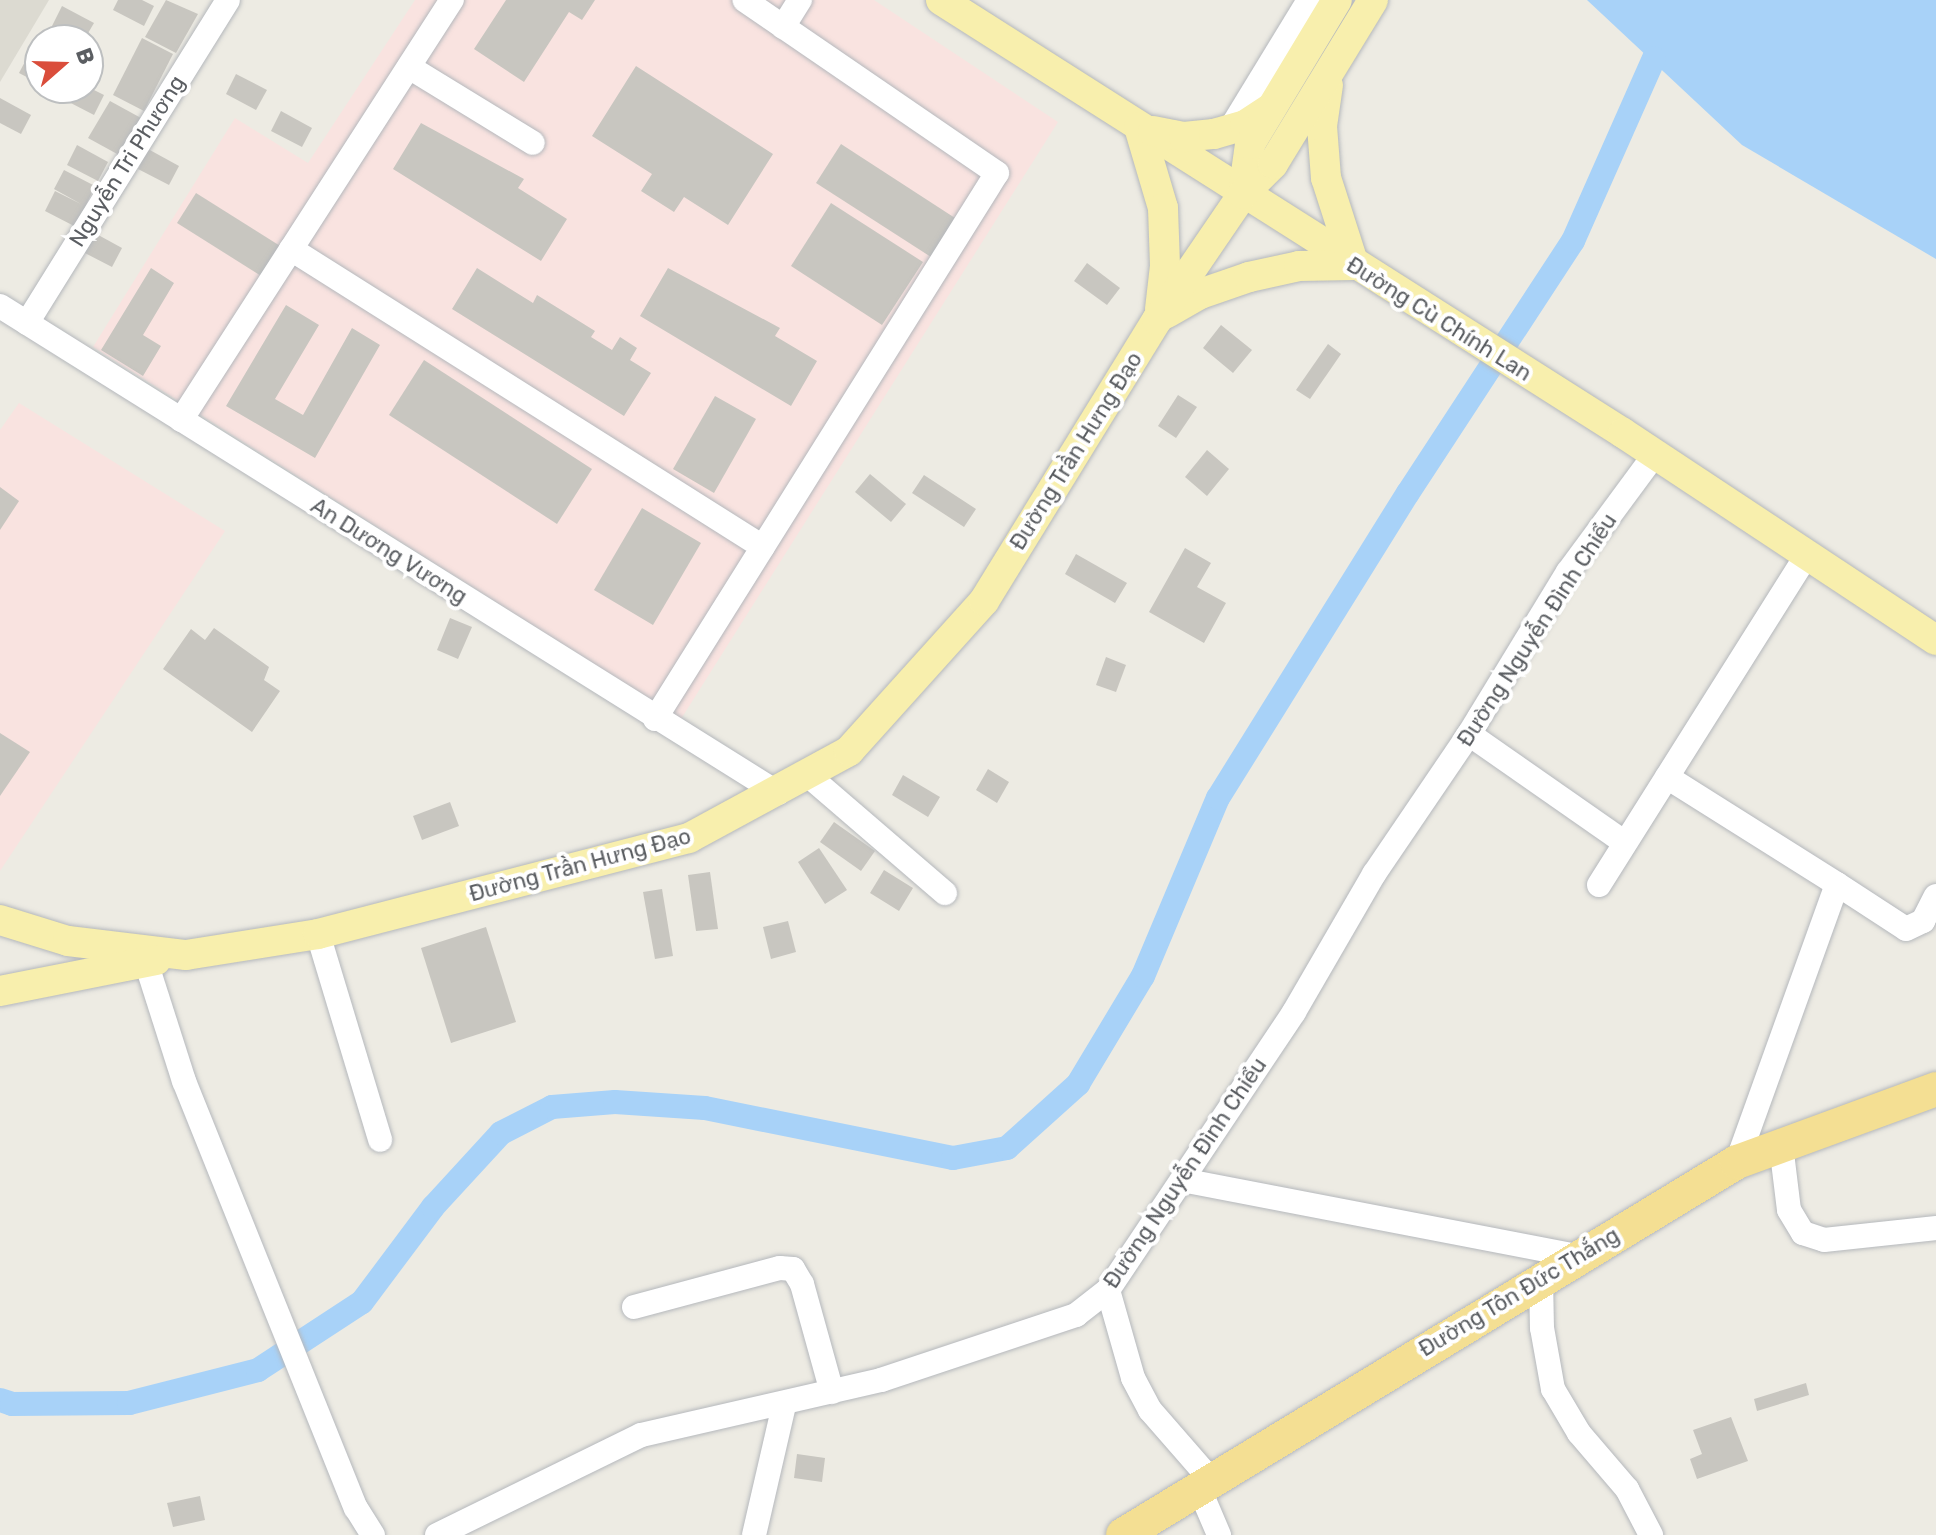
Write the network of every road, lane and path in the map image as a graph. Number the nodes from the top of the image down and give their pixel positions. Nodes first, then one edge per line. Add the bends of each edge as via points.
1 (228, 0) edge
2 (452, 0) edge
3 (744, 0) edge
4 (800, 0) edge
5 (941, 0) edge
6 (1309, 0) edge
7 (1337, 0) edge
8 (1373, 0) edge
9 (783, 27) junction
10 (409, 67) junction
11 (1332, 68) junction
12 (1271, 107) junction
13 (1139, 127) junction
14 (1229, 131) junction
15 (533, 143) dead end
16 (1243, 194) junction
17 (291, 249) junction
18 (1354, 265) junction
19 (0, 306) edge
20 (1157, 320) junction
21 (27, 323) junction
22 (181, 420) junction
23 (1655, 454) junction
24 (763, 547) junction
25 (1807, 555) junction
26 (1936, 640) edge
27 (655, 719) junction
28 (1469, 734) junction
29 (810, 777) junction
30 (1667, 777) junction
31 (778, 793) junction
32 (1625, 843) junction
33 (1837, 884) junction
34 (1599, 885) dead end
35 (945, 893) dead end
36 (1936, 896) edge
37 (0, 920) edge
38 (318, 934) junction
39 (186, 955) junction
40 (146, 962) junction
41 (0, 975) edge
42 (53, 978) junction
43 (0, 991) edge
44 (1936, 1089) edge
45 (380, 1140) dead end
46 (1781, 1145) junction
47 (1737, 1162) junction
48 (1182, 1180) junction
49 (1936, 1228) edge
50 (1577, 1256) junction
51 (1541, 1277) junction
52 (1108, 1290) junction
53 (634, 1307) dead end
54 (832, 1392) junction
55 (784, 1405) junction
56 (1206, 1485) junction
57 (373, 1535) edge
58 (437, 1535) edge
59 (754, 1535) edge
60 (1123, 1535) edge
61 (1219, 1535) edge
62 (1651, 1535) edge

1 - 21 street, Nguyễn Tri Phương
2 - 10 street
3 - 9 street
4 - 9 street
5 - 13 main road, Đường Cù Chính Lan
6 - 14 street
7 - 12 main road
8 - 11 main road, Đường Trần Hưng Đạo
9 - 24 street via 997,173
10 - 15 street
10 - 17 street
11 - 16 main road, Đường Trần Hưng Đạo via 1273,164
11 - 18 main road via 1322,152 1331,203
12 - 14 main road
12 - 16 main road via 1250,144
13 - 14 main road via 1184,137
13 - 16 main road, Đường Cù Chính Lan
13 - 20 main road via 1156,173 1165,228 1165,283
16 - 18 main road, Đường Cù Chính Lan
16 - 20 main road, Đường Trần Hưng Đạo
17 - 22 street
17 - 24 street
18 - 20 main road via 1299,266 1249,277 1200,294
18 - 23 main road, Đường Cù Chính Lan
19 - 21 street, An Dương Vương
20 - 29 main road, Đường Trần Hưng Đạo via 984,601 892,709 849,751
21 - 22 street, An Dương Vương
22 - 27 street, An Dương Vương
23 - 25 main road, Đường Cù Chính Lan
23 - 28 street, Đường Nguyễn Đình Chiểu via 1568,572
24 - 27 street
25 - 26 main road, Đường Cù Chính Lan
25 - 30 street
27 - 31 street, An Dương Vương
28 - 32 street
28 - 48 street, Đường Nguyễn Đình Chiểu via 1374,874 1294,1012
29 - 31 main road, Đường Trần Hưng Đạo
29 - 35 street
30 - 32 street
30 - 33 street
31 - 38 main road, Đường Trần Hưng Đạo via 689,838
32 - 34 street
33 - 36 street via 1906,929 1923,921
33 - 47 street
37 - 39 main road, Đường Trần Hưng Đạo via 68,941
38 - 39 main road, Đường Trần Hưng Đạo
38 - 45 street
39 - 40 main road
40 - 42 main road
40 - 57 street via 184,1081 356,1508
41 - 42 main road
42 - 43 main road
44 - 46 highway, Đường Tôn Đức Thắng
46 - 47 highway, Đường Tôn Đức Thắng
46 - 49 street via 1789,1210 1803,1233 1824,1240
47 - 50 highway, Đường Tôn Đức Thắng
48 - 50 street
48 - 52 street, Đường Nguyễn Đình Chiểu
50 - 51 highway, Đường Tôn Đức Thắng
51 - 56 highway, Đường Tôn Đức Thắng
51 - 62 street via 1542,1328 1553,1389 1579,1433 1627,1489
52 - 54 street, Đường Nguyễn Đình Chiểu via 1076,1315
52 - 56 street via 1133,1378
53 - 54 street via 793,1269 802,1284
54 - 55 street, Đường Nguyễn Đình Chiểu
55 - 58 street, Đường Nguyễn Đình Chiểu via 641,1435
55 - 59 street
56 - 60 highway, Đường Tôn Đức Thắng
56 - 61 street

